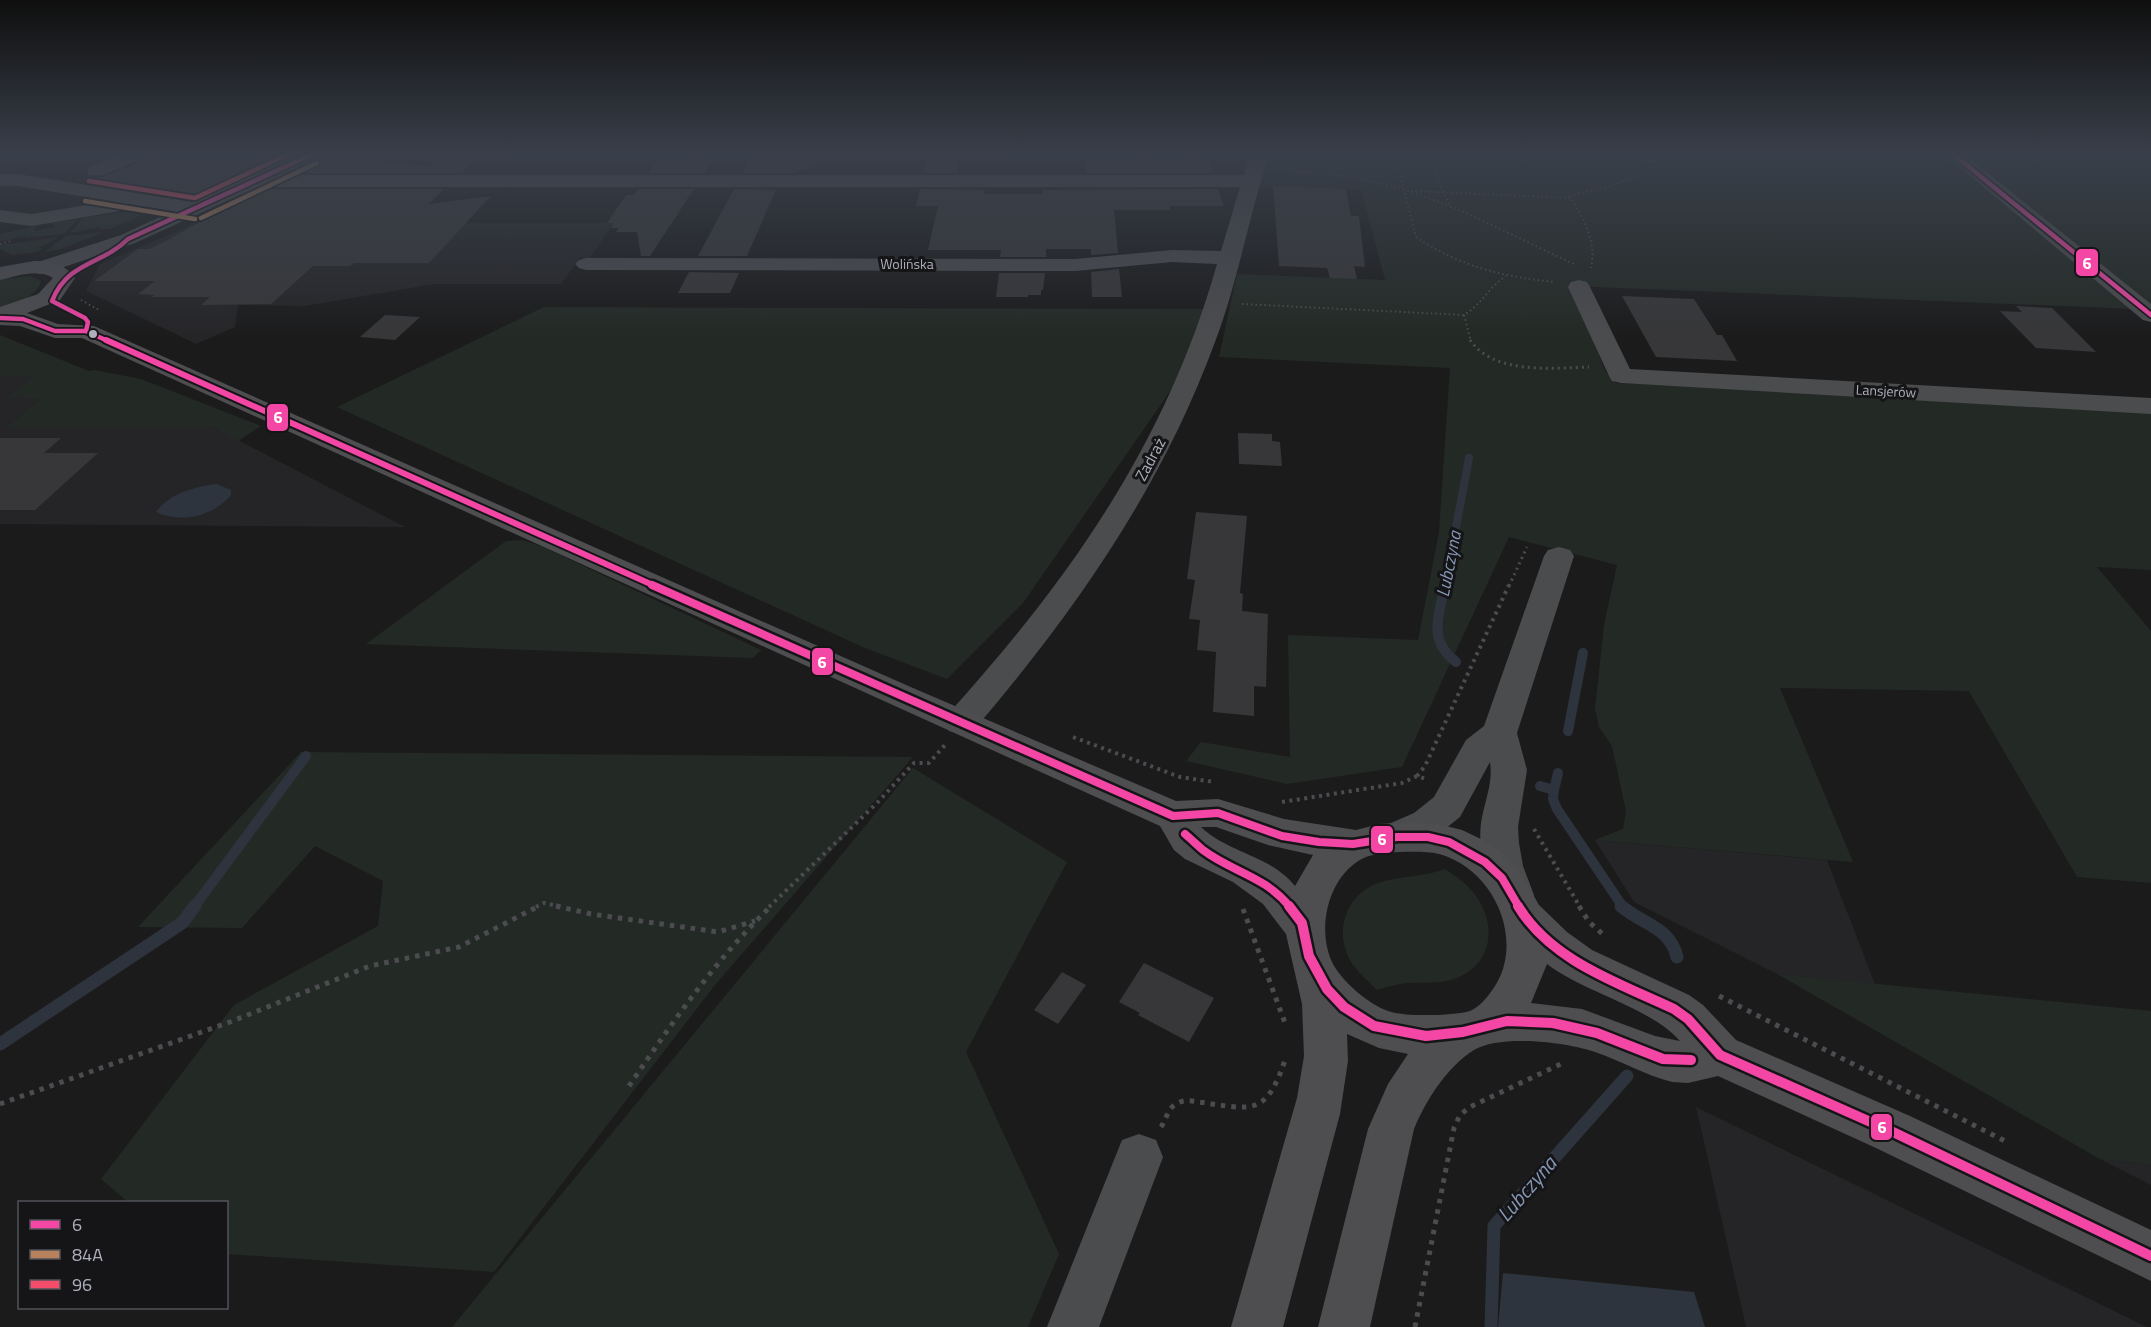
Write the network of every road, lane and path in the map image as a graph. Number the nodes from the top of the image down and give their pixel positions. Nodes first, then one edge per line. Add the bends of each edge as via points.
1 (0, 216) edge
2 (57, 216) edge
3 (181, 216) edge
4 (1241, 216) edge
5 (1411, 216) edge
6 (1470, 216) edge
7 (1580, 216) edge
8 (2029, 216) edge
9 (128, 239) junction
10 (1228, 258) junction
11 (585, 264) dead end
12 (43, 268) junction
13 (3, 272) edge
14 (1506, 276) junction
15 (1581, 282) junction
16 (58, 286) junction
17 (1218, 303) junction
18 (1464, 315) junction
19 (2151, 315) edge
20 (0, 316) edge
21 (86, 332) junction
22 (1619, 370) junction
23 (2151, 406) edge
24 (1527, 548) dead end
25 (1559, 556) dead end
26 (961, 722) junction
27 (1062, 733) dead end
28 (1499, 733) junction
29 (1417, 776) junction
30 (1428, 780) dead end
31 (1221, 783) dead end
32 (1279, 808) dead end
33 (1173, 816) junction
34 (1531, 824) dead end
35 (1397, 837) junction
36 (1353, 844) junction
37 (1520, 906) junction
38 (1243, 907) dead end
39 (755, 921) junction
40 (1304, 927) junction
41 (1608, 939) dead end
42 (1317, 975) junction
43 (1715, 994) dead end
44 (1286, 1028) dead end
45 (1476, 1028) junction
46 (1288, 1051) dead end
47 (1720, 1054) junction
48 (1574, 1057) dead end
49 (629, 1086) dead end
50 (0, 1104) edge
51 (2016, 1146) dead end
52 (1139, 1157) joint
53 (2151, 1256) edge
54 (1073, 1327) edge
55 (1257, 1327) edge
56 (1344, 1327) edge
57 (1414, 1327) edge

1 - 2 street via 32,220
3 - 9 street
4 - 10 street, Zadraż
5 - 14 path via 1416,237 1446,256
6 - 15 path via 1567,259 1575,264
7 - 15 path via 1594,259
8 - 19 street
9 - 12 street
9 - 16 street via 84,264
10 - 11 street, Wolińska via 1172,256 1075,265
10 - 17 street, Zadraż
12 - 13 main road
12 - 16 main road via 57,271
14 - 15 path
14 - 18 path via 1494,282 1473,311
15 - 22 street
16 - 20 main road via 36,304
16 - 21 main road via 52,301 85,318
17 - 18 path
17 - 26 street, Zadraż via 1167,427 1101,543 1020,655
18 - 22 path via 1470,341 1482,356 1498,362
20 - 21 main road via 55,331
21 - 26 main road
22 - 23 street, Lansjerów
24 - 29 path
25 - 28 street
26 - 33 main road
26 - 39 path via 929,763 914,763
27 - 31 path via 1180,777
28 - 35 street via 1475,755 1447,807 1427,823
28 - 37 street via 1509,775 1499,839 1504,865
29 - 30 path
29 - 32 path via 1402,783 1283,800
33 - 36 main road via 1218,813 1282,836
33 - 40 main road via 1199,848 1254,875 1277,892
34 - 41 path via 1589,922
35 - 36 main road
35 - 37 main road via 1428,837 1465,849 1496,873
36 - 40 main road via 1335,856 1322,873 1305,911
37 - 45 main road via 1530,940 1528,962 1505,1007
37 - 47 main road via 1552,944 1577,963 1674,1009
38 - 44 path
39 - 49 path via 677,1015
39 - 50 path via 718,932 591,914 544,903 459,947 370,966 230,1022
40 - 42 main road
42 - 45 main road via 1355,1017 1377,1029 1429,1035
42 - 55 main road via 1325,1015 1326,1063 1319,1107
43 - 51 path
45 - 47 main road via 1516,1022 1562,1024 1594,1031 1666,1060 1684,1062
45 - 56 main road via 1437,1052 1402,1100 1391,1129
46 - 52 path via 1277,1088 1262,1105 1183,1101 1173,1106
47 - 53 main road
48 - 57 path via 1460,1115 1448,1153
52 - 54 street

